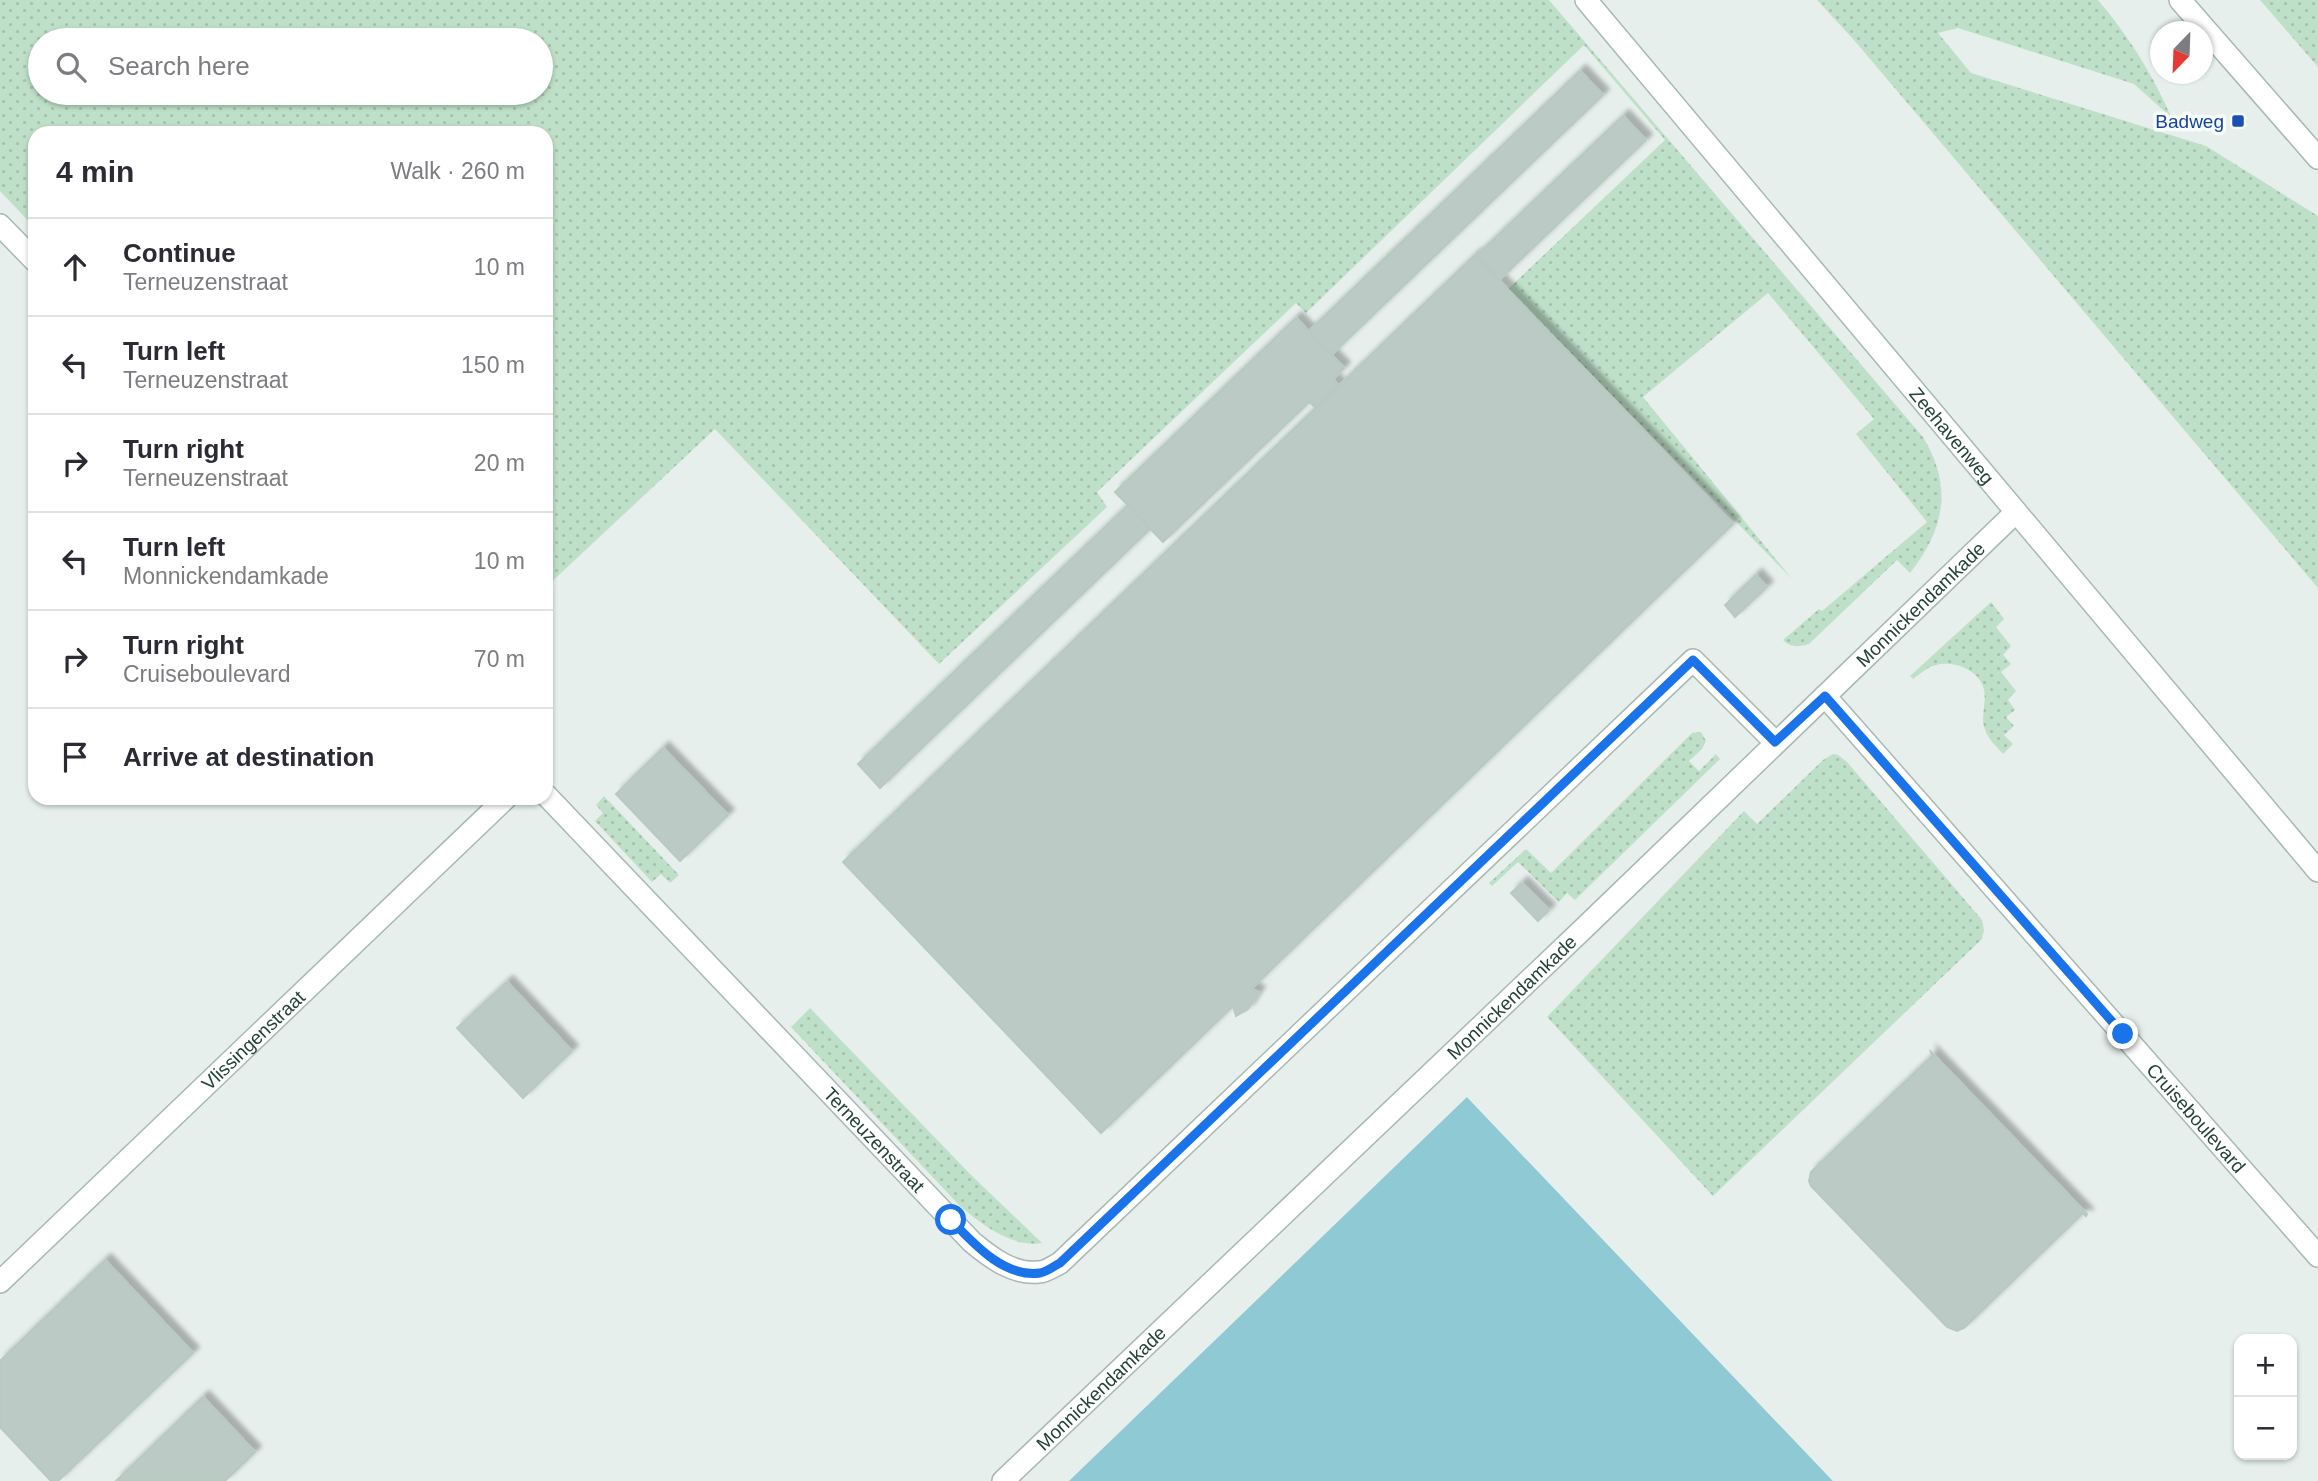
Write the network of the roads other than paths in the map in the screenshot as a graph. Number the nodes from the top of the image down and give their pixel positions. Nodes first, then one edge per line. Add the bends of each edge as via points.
1 (1586, 0) edge
2 (2180, 0) edge
3 (2318, 158) edge
4 (0, 225) edge
5 (28, 254) edge
6 (2015, 512) junction
7 (1825, 696) junction
8 (1775, 742) junction
9 (553, 802) edge
10 (499, 805) edge
11 (2318, 871) edge
12 (2318, 1256) edge
13 (0, 1282) edge
14 (1003, 1481) edge

1 - 6 street, Zeehavenweg
2 - 3 street
4 - 5 street
6 - 7 street, Monnickendamkade
6 - 11 street, Zeehavenweg
7 - 8 street, Monnickendamkade
7 - 12 street, Cruiseboulevard
8 - 9 street, Terneuzenstraat via 1693,660 1060,1263 1041,1273 1021,1272 992,1259 972,1242
8 - 14 street, Monnickendamkade
10 - 13 street, Vlissingenstraat

